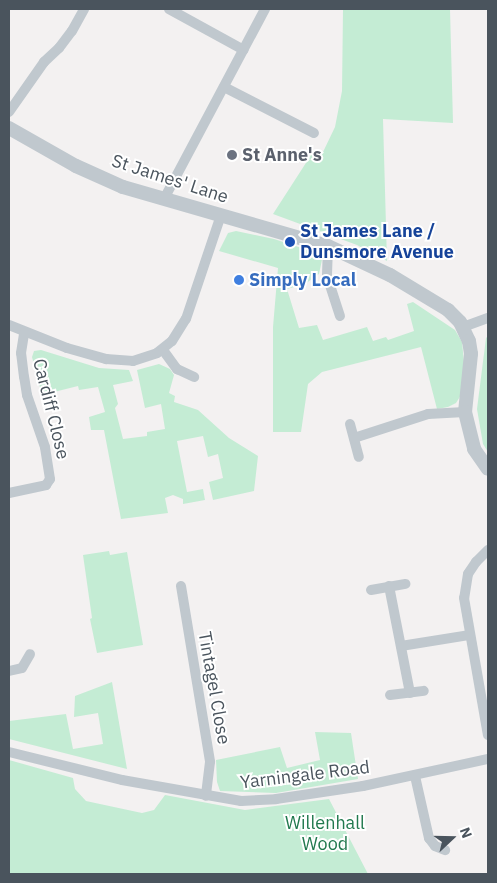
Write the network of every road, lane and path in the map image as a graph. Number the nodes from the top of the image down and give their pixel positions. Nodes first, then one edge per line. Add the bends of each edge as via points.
1 (84, 9) edge
2 (168, 9) edge
3 (265, 9) edge
4 (244, 50) junction
5 (224, 87) junction
6 (9, 112) edge
7 (9, 128) edge
8 (314, 133) dead end
9 (164, 199) junction
10 (221, 215) junction
11 (328, 246) junction
12 (340, 316) dead end
13 (488, 318) edge
14 (9, 325) edge
15 (464, 327) junction
16 (24, 333) junction
17 (163, 350) junction
18 (194, 377) dead end
19 (465, 412) junction
20 (350, 424) dead end
21 (354, 438) junction
22 (359, 457) dead end
23 (488, 469) edge
24 (9, 493) edge
25 (488, 550) edge
26 (405, 584) dead end
27 (181, 586) dead end
28 (390, 586) junction
29 (371, 590) dead end
30 (470, 635) junction
31 (401, 646) junction
32 (30, 654) dead end
33 (9, 671) edge
34 (424, 691) dead end
35 (410, 693) junction
36 (390, 696) dead end
37 (488, 735) edge
38 (9, 752) edge
39 (488, 759) edge
40 (415, 776) junction
41 (206, 796) junction
42 (445, 850) dead end

1 - 6 street via 72,31 44,62
2 - 4 street
3 - 4 street
4 - 5 street
5 - 8 street
5 - 9 street
7 - 9 street, St James' Lane via 76,166 123,187
9 - 10 street, St James' Lane
10 - 11 street, St James' Lane
10 - 17 street via 186,319
11 - 12 street via 327,276
11 - 15 street, St James' Lane via 424,294 454,315
13 - 15 street
14 - 16 street
15 - 19 street via 471,354
16 - 17 street via 115,361 141,360
16 - 24 street, Cardiff Close via 21,353 27,395 45,447 50,479 46,485
17 - 18 street via 177,369
19 - 21 street via 428,414
19 - 23 street via 474,450
20 - 21 street
21 - 22 street
25 - 30 street via 476,562 465,585
26 - 28 street
27 - 41 street, Tintagel Close via 210,762
28 - 29 street
28 - 31 street
30 - 31 street
30 - 37 street
31 - 35 street
32 - 33 street via 22,668
34 - 35 street
35 - 36 street
38 - 41 street, Yarningale Road via 122,780
39 - 40 street, Yarningale Road
40 - 41 street, Yarningale Road via 259,801
40 - 42 street via 429,838 435,846

